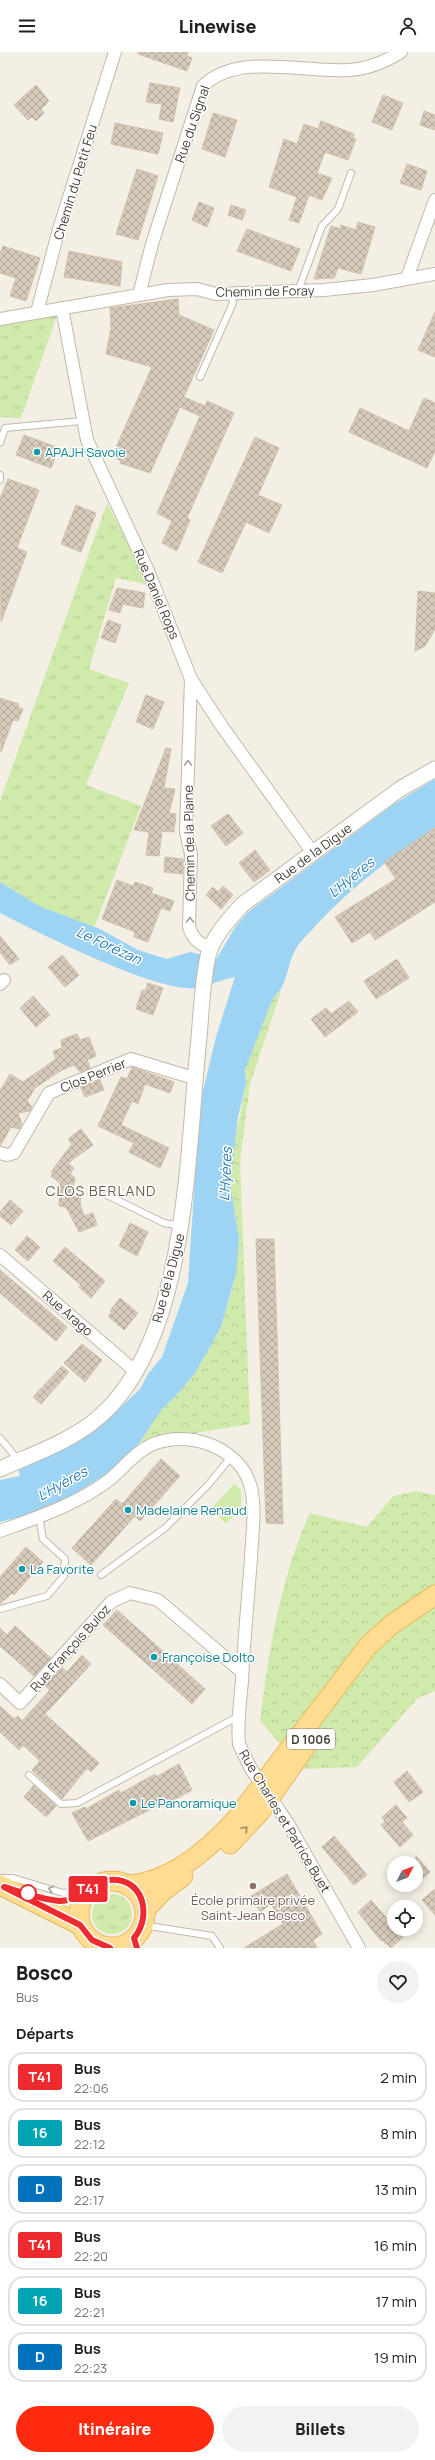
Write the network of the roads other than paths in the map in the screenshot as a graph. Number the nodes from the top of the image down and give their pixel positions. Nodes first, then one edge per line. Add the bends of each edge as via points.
1 (115, 52) edge
2 (401, 52) edge
3 (351, 173) dead end
4 (435, 200) edge
5 (435, 274) edge
6 (407, 278) junction
7 (298, 291) junction
8 (231, 294) junction
9 (139, 295) junction
10 (62, 308) junction
11 (37, 312) junction
12 (0, 319) edge
13 (200, 377) dead end
14 (82, 421) junction
15 (0, 443) edge
16 (0, 475) edge
17 (0, 480) edge
18 (191, 679) junction
19 (435, 769) edge
20 (313, 853) junction
21 (210, 952) junction
22 (195, 1077) junction
23 (0, 1152) edge
24 (107, 1195) dead end
25 (182, 1226) junction
26 (0, 1255) edge
27 (136, 1372) junction
28 (0, 1438) edge
29 (231, 1457) junction
30 (20, 1460) junction
31 (0, 1469) edge
32 (39, 1516) junction
33 (0, 1531) edge
34 (101, 1575) dead end
35 (435, 1595) edge
36 (435, 1608) edge
37 (0, 1609) edge
38 (242, 1672) junction
39 (0, 1684) edge
40 (239, 1716) junction
41 (29, 1776) dead end
42 (266, 1791) junction
43 (1, 1883) edge
44 (129, 1885) junction
45 (89, 1889) junction
46 (80, 1925) junction
47 (140, 1930) edge
48 (110, 1947) edge
49 (220, 1948) edge
50 (359, 1948) edge

1 - 11 street, Chemin du Petit Feu via 59,229
2 - 9 street, Rue du Signal via 382,63 348,70 327,69 275,58 240,59 209,77 203,86 152,244
3 - 7 lane via 338,209 322,226
4 - 6 street
5 - 6 street, Chemin de Foray
6 - 7 street, Chemin de Foray via 373,285
7 - 8 street, Chemin de Foray
8 - 9 street, Chemin de Foray via 186,289
8 - 13 lane via 232,303
9 - 10 street, Chemin de Foray
10 - 11 street, Chemin de Foray
10 - 14 street, Rue Daniel Rops
11 - 12 street, Chemin de Foray
14 - 15 lane via 5,428
14 - 18 street, Rue Daniel Rops via 87,440 149,573
16 - 17 lane
18 - 20 street, Rue Daniel Rops
21 -> 18 street, Chemin de la Plaine via 192,936 189,926 191,854 186,832
19 - 20 street, Rue de la Digue via 400,789
20 - 21 street, Rue de la Digue via 243,904 229,919
21 - 22 street, Rue de la Digue
22 - 23 street, Clos Perrier via 131,1059 49,1093 14,1153 7,1155
22 - 25 street, Rue de la Digue
24 - 25 lane via 164,1224
25 - 27 street, Rue de la Digue via 175,1262 158,1320
26 - 27 street, Rue Arago
27 - 30 street, Rue de la Digue via 100,1417 63,1441
28 - 30 lane
29 - 32 street, Rue Charles et Patrice Buet via 199,1440 184,1438 160,1441 136,1454 109,1480
29 - 34 lane via 208,1485 165,1528
29 - 38 street, Rue Charles et Patrice Buet via 244,1472 251,1487 253,1504
30 - 31 street, Rue de la Digue
32 - 33 street, Rue Charles et Patrice Buet
32 - 37 lane via 43,1539 65,1560 64,1576 47,1596
35 - 42 main road, D 1006 via 368,1646 318,1709
36 - 42 main road, D 1006 via 374,1652
38 - 39 street, Rue François Buloz via 158,1600 130,1593 111,1602 20,1703
38 - 40 street, Rue Charles et Patrice Buet
40 - 41 lane via 77,1803 61,1804
40 - 42 street, Rue Charles et Patrice Buet via 239,1744 242,1753
42 - 44 main road, D 1006 via 200,1853 156,1880
47 -> 42 main road, D 1006 via 174,1882 231,1843 246,1829
42 - 50 street, Rue Charles et Patrice Buet
45 -> 43 main road via 76,1898 61,1901
43 - 46 main road
44 - 45 main road via 108,1880
44 - 47 main road via 140,1896
45 - 46 main road via 80,1902
46 - 48 main road via 92,1940
47 - 48 main road via 123,1945
47 - 49 lane via 212,1936

